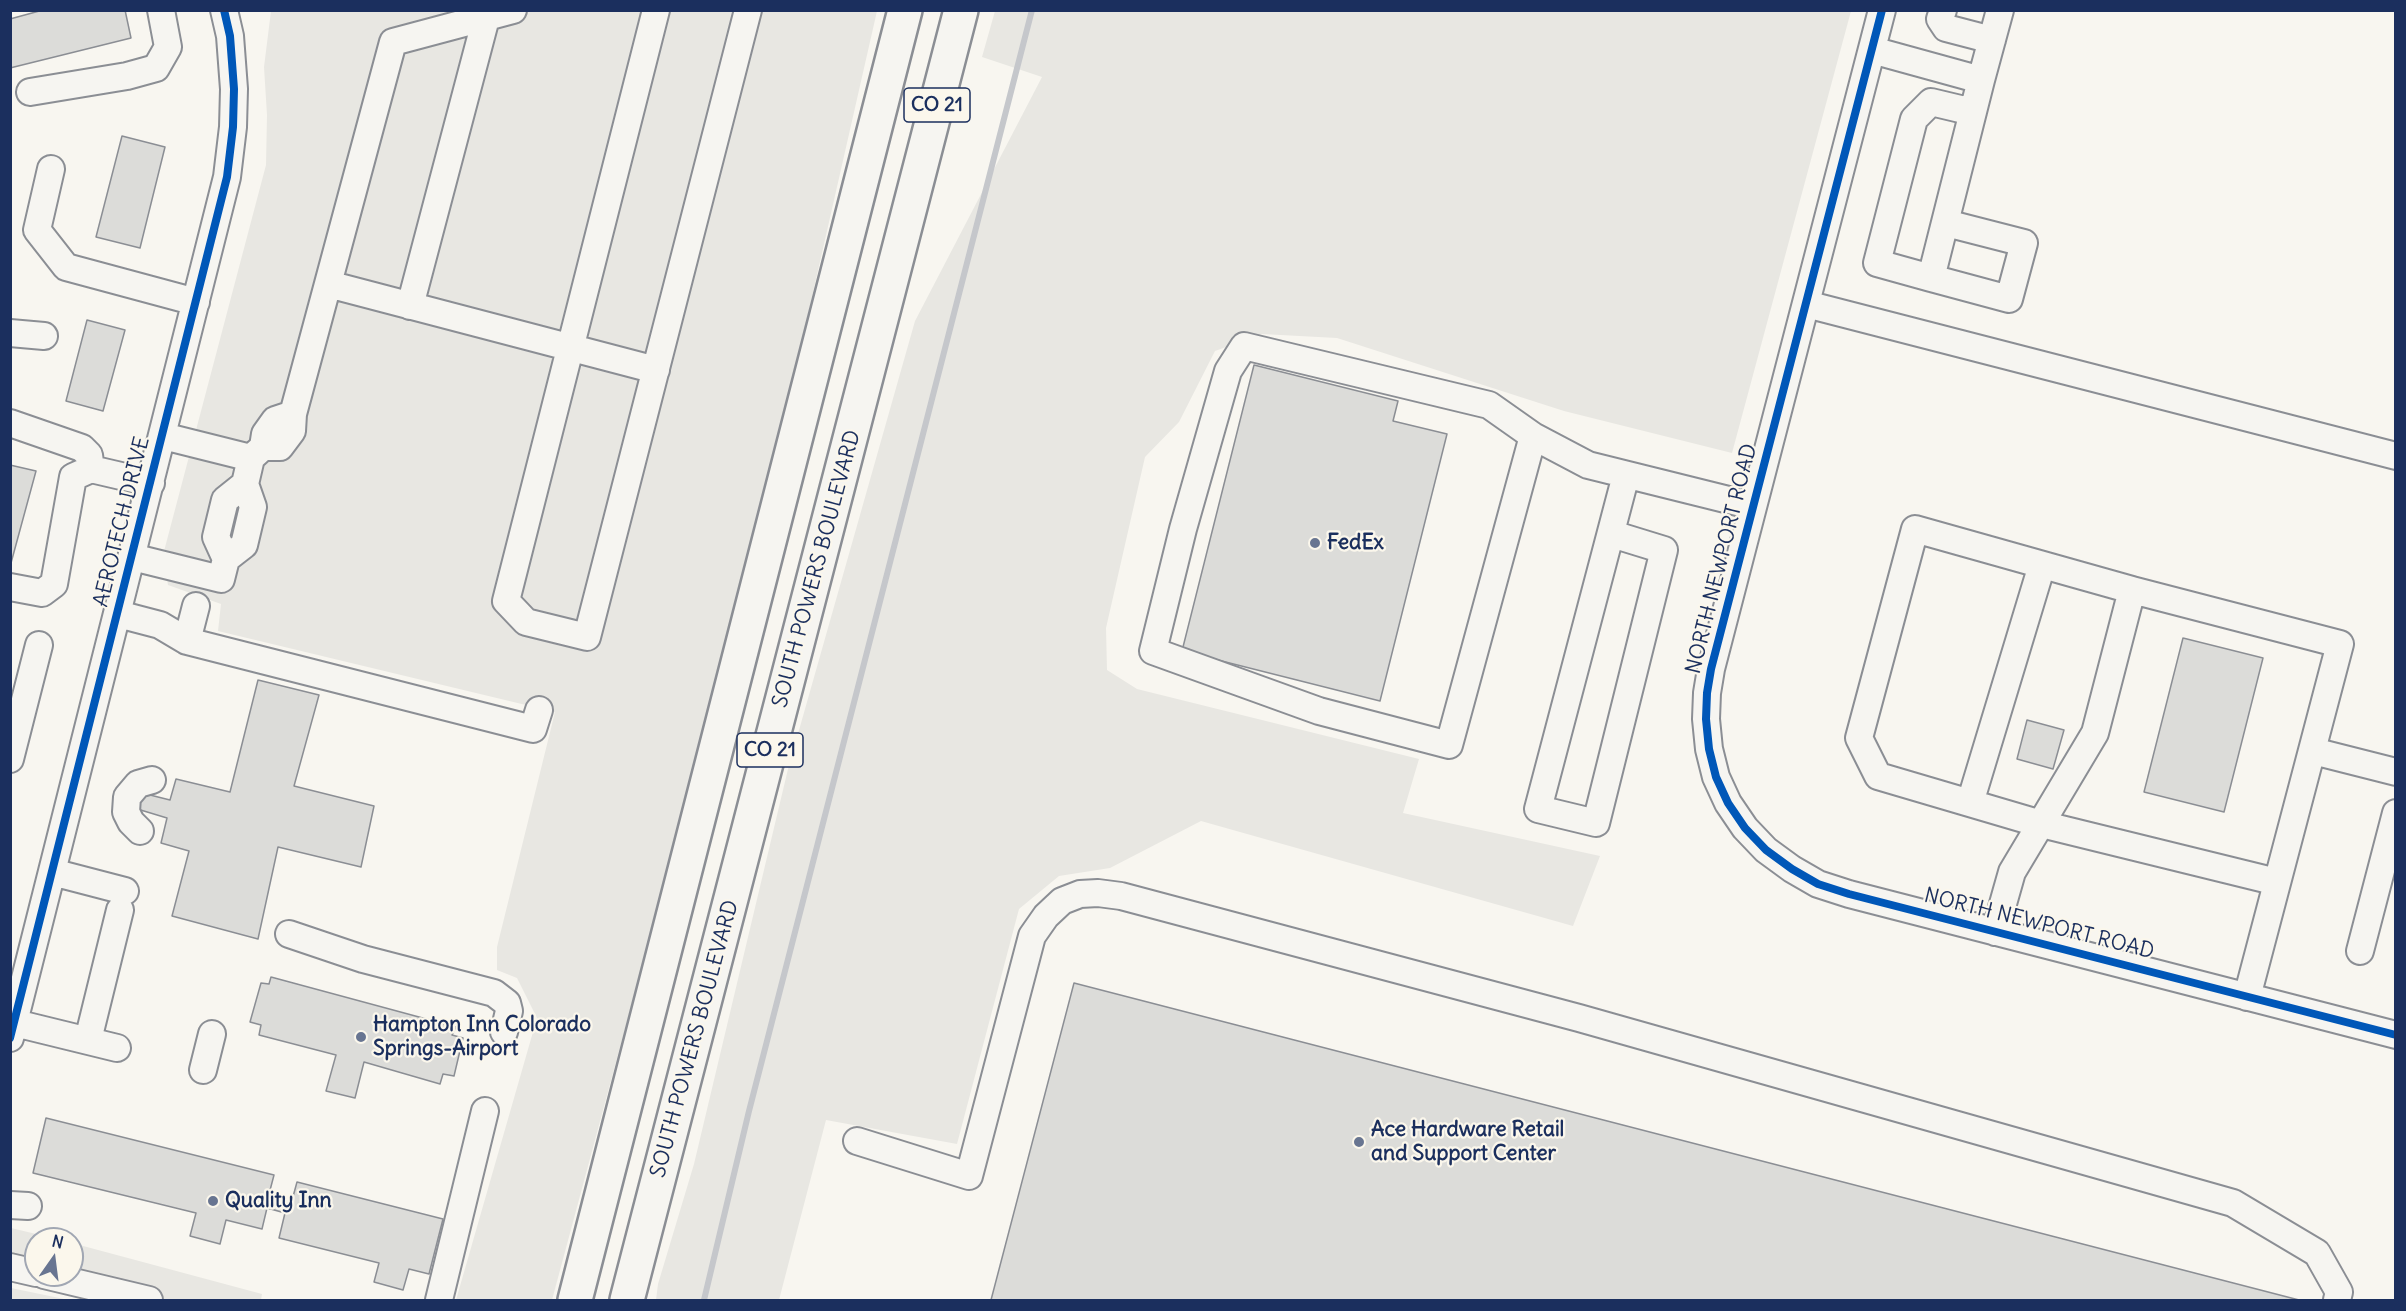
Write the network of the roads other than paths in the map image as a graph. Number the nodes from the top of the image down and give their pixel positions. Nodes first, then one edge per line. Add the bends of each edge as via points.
1 (160, 10) edge
2 (224, 10) edge
3 (513, 10) edge
4 (656, 10) edge
5 (748, 10) edge
6 (905, 10) edge
7 (961, 10) edge
8 (1882, 10) edge
9 (1943, 10) edge
10 (2000, 10) edge
11 (486, 18) junction
12 (1992, 40) junction
13 (1872, 50) junction
14 (1981, 80) junction
15 (30, 92) dead end
16 (1973, 112) junction
17 (51, 169) dead end
18 (1946, 223) junction
19 (1931, 278) junction
20 (328, 284) junction
21 (196, 303) junction
22 (1806, 304) junction
23 (410, 306) junction
24 (10, 333) edge
25 (44, 336) dead end
26 (570, 348) junction
27 (656, 370) junction
28 (10, 423) edge
29 (163, 436) junction
30 (1533, 436) junction
31 (257, 453) junction
32 (2396, 456) edge
33 (91, 470) junction
34 (1626, 475) junction
35 (151, 483) junction
36 (1753, 506) junction
37 (1612, 534) junction
38 (132, 557) junction
39 (2042, 565) junction
40 (10, 587) edge
41 (2132, 590) junction
42 (196, 606) dead end
43 (118, 614) junction
44 (187, 641) junction
45 (39, 645) dead end
46 (539, 710) dead end
47 (2313, 751) junction
48 (10, 759) edge
49 (2396, 772) edge
50 (152, 780) dead end
51 (1970, 803) junction
52 (2396, 813) edge
53 (2042, 824) junction
54 (140, 831) dead end
55 (52, 872) junction
56 (2277, 882) junction
57 (1995, 932) junction
58 (289, 934) dead end
59 (666, 941) junction
60 (2360, 951) dead end
61 (2247, 997) junction
62 (13, 1030) edge
63 (504, 1032) dead end
64 (212, 1034) dead end
65 (2396, 1035) edge
66 (88, 1040) junction
67 (117, 1048) dead end
68 (204, 1070) dead end
69 (485, 1111) dead end
70 (857, 1142) dead end
71 (668, 1144) junction
72 (84, 1285) edge
73 (148, 1300) edge
74 (440, 1300) edge
75 (563, 1300) edge
76 (575, 1300) edge
77 (627, 1300) edge
78 (638, 1300) edge
79 (2337, 1300) edge

1 - 15 street via 168,47 156,68
2 - 21 street, AEROTECH DRIVE via 230,36 233,127 227,177
3 - 11 street
4 - 26 street
5 - 27 street
6 - 59 highway, CO 21
7 - 71 highway, SOUTH POWERS BOULEVARD / CO 21
8 - 13 street, NORTH NEWPORT ROAD
9 - 12 street via 1940,19 1946,28
10 - 12 street
11 - 20 street via 393,42
11 - 23 street
12 - 14 street
13 - 14 street
13 - 22 street, NORTH NEWPORT ROAD
14 - 16 street
16 - 18 street
16 - 19 street via 1931,102 1914,119 1877,263
17 - 21 street via 37,230 66,267
18 - 19 street
18 - 19 street via 2024,243 2009,299
20 - 23 street
20 - 31 street via 292,414 292,431 280,447
21 - 29 street, AEROTECH DRIVE
22 - 32 street
22 - 36 street, NORTH NEWPORT ROAD
23 - 26 street
24 - 25 street
26 - 27 street
26 - 27 street via 506,601 526,622 587,637
28 - 33 street via 82,448 89,455
29 - 31 street
29 - 35 street, AEROTECH DRIVE
30 - 30 street via 1489,405 1244,346 1228,371 1153,651 1319,711 1449,745
30 - 34 street via 1588,465
31 - 38 street via 245,484 225,500 222,509 216,537 226,559 221,579
33 - 35 street
33 - 40 street via 73,477 54,584 42,593
34 - 36 street
34 - 37 street
35 - 38 street, AEROTECH DRIVE
36 - 57 street, NORTH NEWPORT ROAD via 1707,693 1709,748 1728,803 1766,850 1818,884
37 - 37 street via 1538,809 1596,823 1664,550
38 - 43 street, AEROTECH DRIVE
39 - 41 street
39 - 51 street
39 - 51 street via 1915,529 1859,738 1878,776
41 - 47 street via 2340,644
41 - 53 street via 2095,733
42 - 44 street
43 - 44 street via 160,625
43 - 55 street, AEROTECH DRIVE
44 - 46 street via 533,729
45 - 48 street
47 - 49 street
47 - 56 street
50 - 54 street via 138,784 127,797 126,812
51 - 53 street
52 - 60 street
53 - 56 street
53 - 57 street via 2012,872
55 - 62 street, AEROTECH DRIVE
55 - 66 street via 123,900
56 - 61 street
57 - 61 street, NORTH NEWPORT ROAD
58 - 63 street via 363,959 494,993 507,1003
59 - 75 highway
59 - 76 highway, CO 21
61 - 65 street, NORTH NEWPORT ROAD
62 - 66 street
64 - 68 street
66 - 67 street
69 - 74 street
70 - 79 street via 969,1176 1032,936 1062,901 1080,894 1121,896 1579,1018 2233,1203 2317,1253 2339,1292
71 - 77 highway, SOUTH POWERS BOULEVARD / CO 21
71 - 78 highway
72 - 73 street

